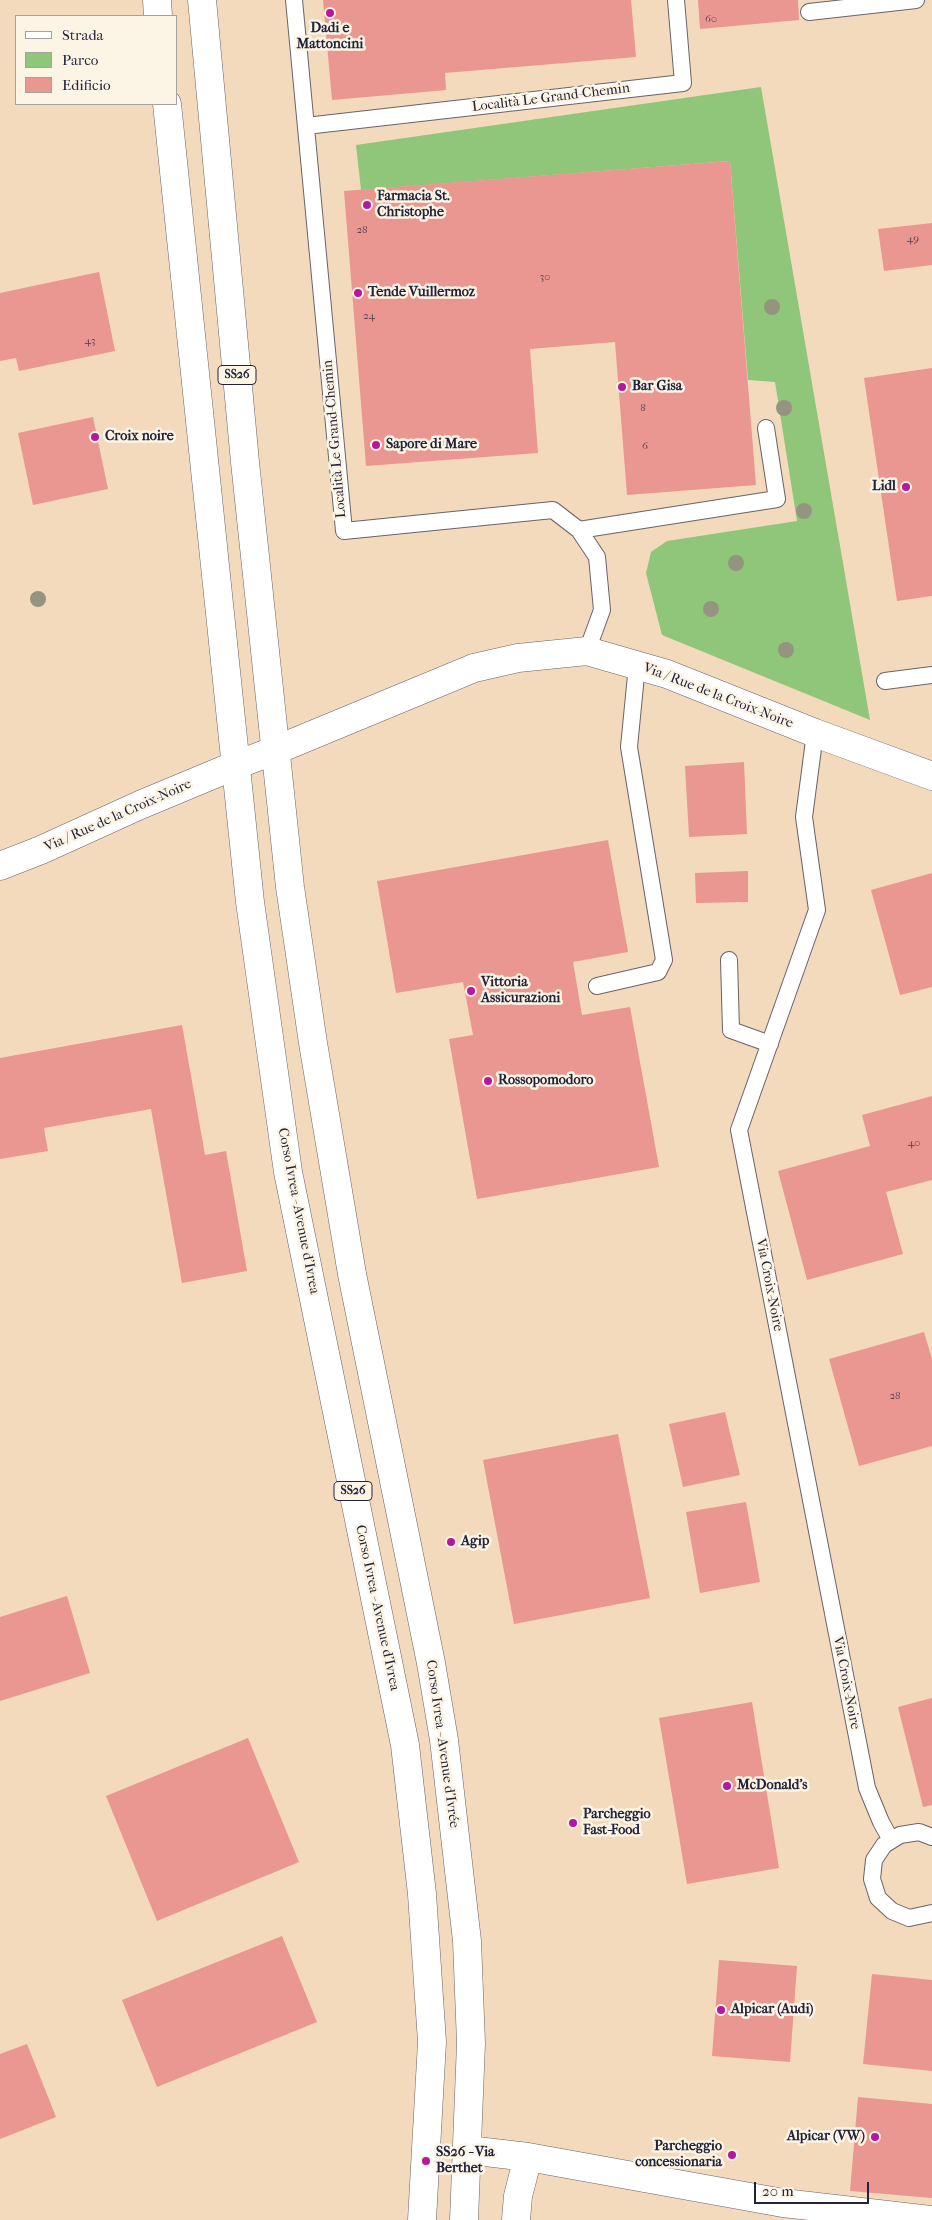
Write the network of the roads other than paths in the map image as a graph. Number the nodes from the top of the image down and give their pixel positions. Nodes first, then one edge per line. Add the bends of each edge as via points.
1 (157, 0) edge
2 (202, 0) edge
3 (294, 0) edge
4 (676, 0) edge
5 (916, 0) edge
6 (809, 12) dead end
7 (158, 15) edge
8 (167, 105) edge
9 (306, 126) junction
10 (766, 428) dead end
11 (579, 530) junction
12 (587, 651) junction
13 (637, 665) junction
14 (932, 675) edge
15 (885, 681) dead end
16 (815, 733) junction
17 (276, 750) junction
18 (236, 765) junction
19 (932, 776) edge
20 (0, 866) edge
21 (729, 960) dead end
22 (597, 986) dead end
23 (770, 1044) junction
24 (932, 1837) edge
25 (891, 1840) junction
26 (932, 1913) edge
27 (468, 2150) junction
28 (528, 2156) junction
29 (422, 2220) edge
30 (464, 2220) edge
31 (516, 2220) edge
32 (932, 2220) edge

1 - 7 main road
2 - 17 main road, SS26 via 245,462
3 - 9 lane, Località Le Grand-Chemin
4 - 9 lane, Località Le Grand-Chemin via 683,83
5 - 6 lane
8 - 18 main road, SS26
9 - 11 lane, Località Le Grand-Chemin via 344,531 553,510
10 - 11 lane via 777,499
11 - 12 lane, Località Le Grand-Chemin via 597,557 602,610
12 - 13 main road, Via / Rue de la Croix-Noire
12 - 17 main road, Via / Rue de la Croix-Noire via 518,658 474,668
13 - 16 main road, Via / Rue de la Croix-Noire
13 - 22 lane via 629,747 664,960 658,972
14 - 15 lane
16 - 19 main road, Via / Rue de la Croix-Noire
16 - 23 lane, Via Croix-Noire via 804,817 817,910
17 - 18 main road, Via / Rue de la Croix-Noire
17 - 27 main road, Corso Ivrea - Avenue d'Ivrée via 290,887 352,1274 432,1664 444,1740 466,1941 471,2043
18 - 20 main road, Via / Rue de la Croix-Noire
18 - 29 main road, Corso Ivrea - Avenue d'Ivrea / SS26 via 250,902 288,1172 405,1745 422,1894 432,2042
21 - 23 lane via 732,1030
23 - 25 lane, Via Croix-Noire via 739,1130 867,1788
24 - 25 lane via 919,1832 900,1834
25 - 26 lane via 884,1844 874,1860 872,1880 878,1898 892,1911 909,1918
27 - 28 main road
27 - 30 main road, Corso Ivrea - Avenue d'Ivrée
28 - 31 main road
28 - 32 main road via 783,2203

